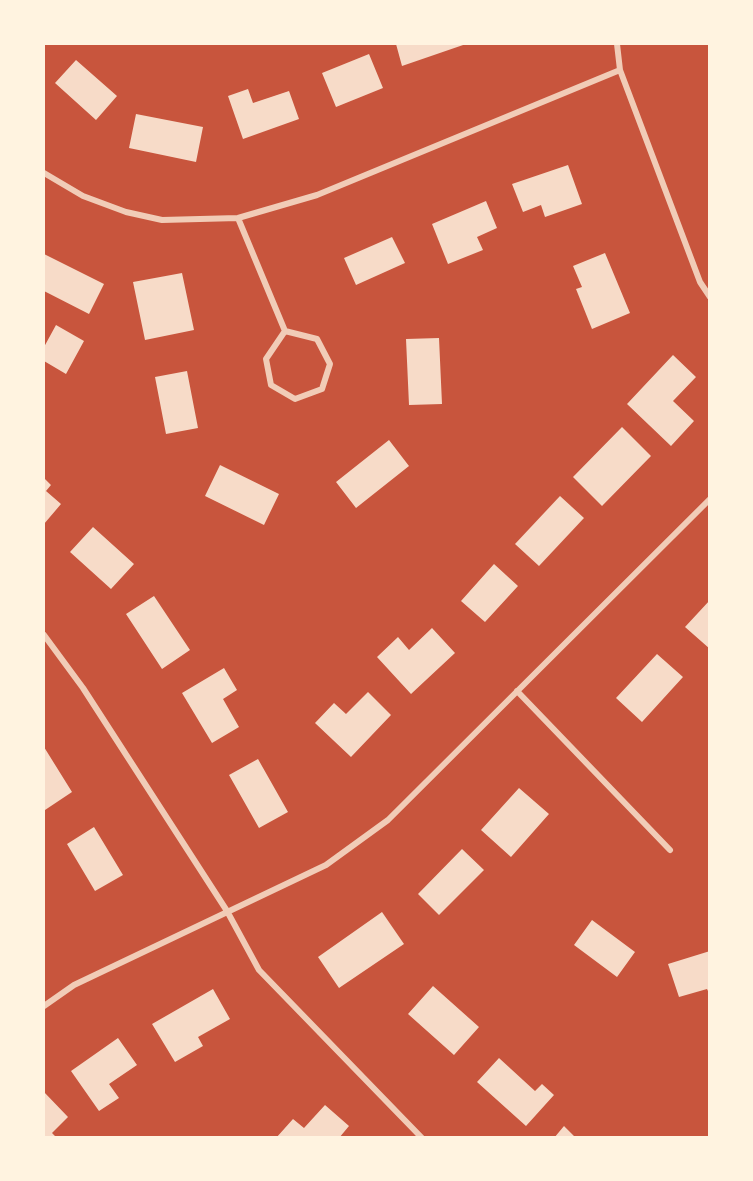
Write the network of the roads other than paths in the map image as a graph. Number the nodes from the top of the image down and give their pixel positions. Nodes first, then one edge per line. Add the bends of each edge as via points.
1 (617, 44) edge
2 (620, 70) junction
3 (44, 173) edge
4 (238, 218) junction
5 (710, 297) edge
6 (285, 331) junction
7 (710, 499) edge
8 (44, 635) edge
9 (517, 691) junction
10 (670, 850) dead end
11 (227, 911) junction
12 (44, 1006) edge
13 (422, 1137) edge

1 - 2 street
2 - 4 street via 317,195
2 - 5 street via 700,282
3 - 4 street via 83,196 126,212 162,220
4 - 6 street
6 - 6 street via 317,339 330,364 322,388 295,399 271,385 266,359
7 - 9 street
8 - 11 street via 83,688
9 - 10 street
9 - 11 street via 388,820 326,865
11 - 12 street via 74,985
11 - 13 street via 259,970

